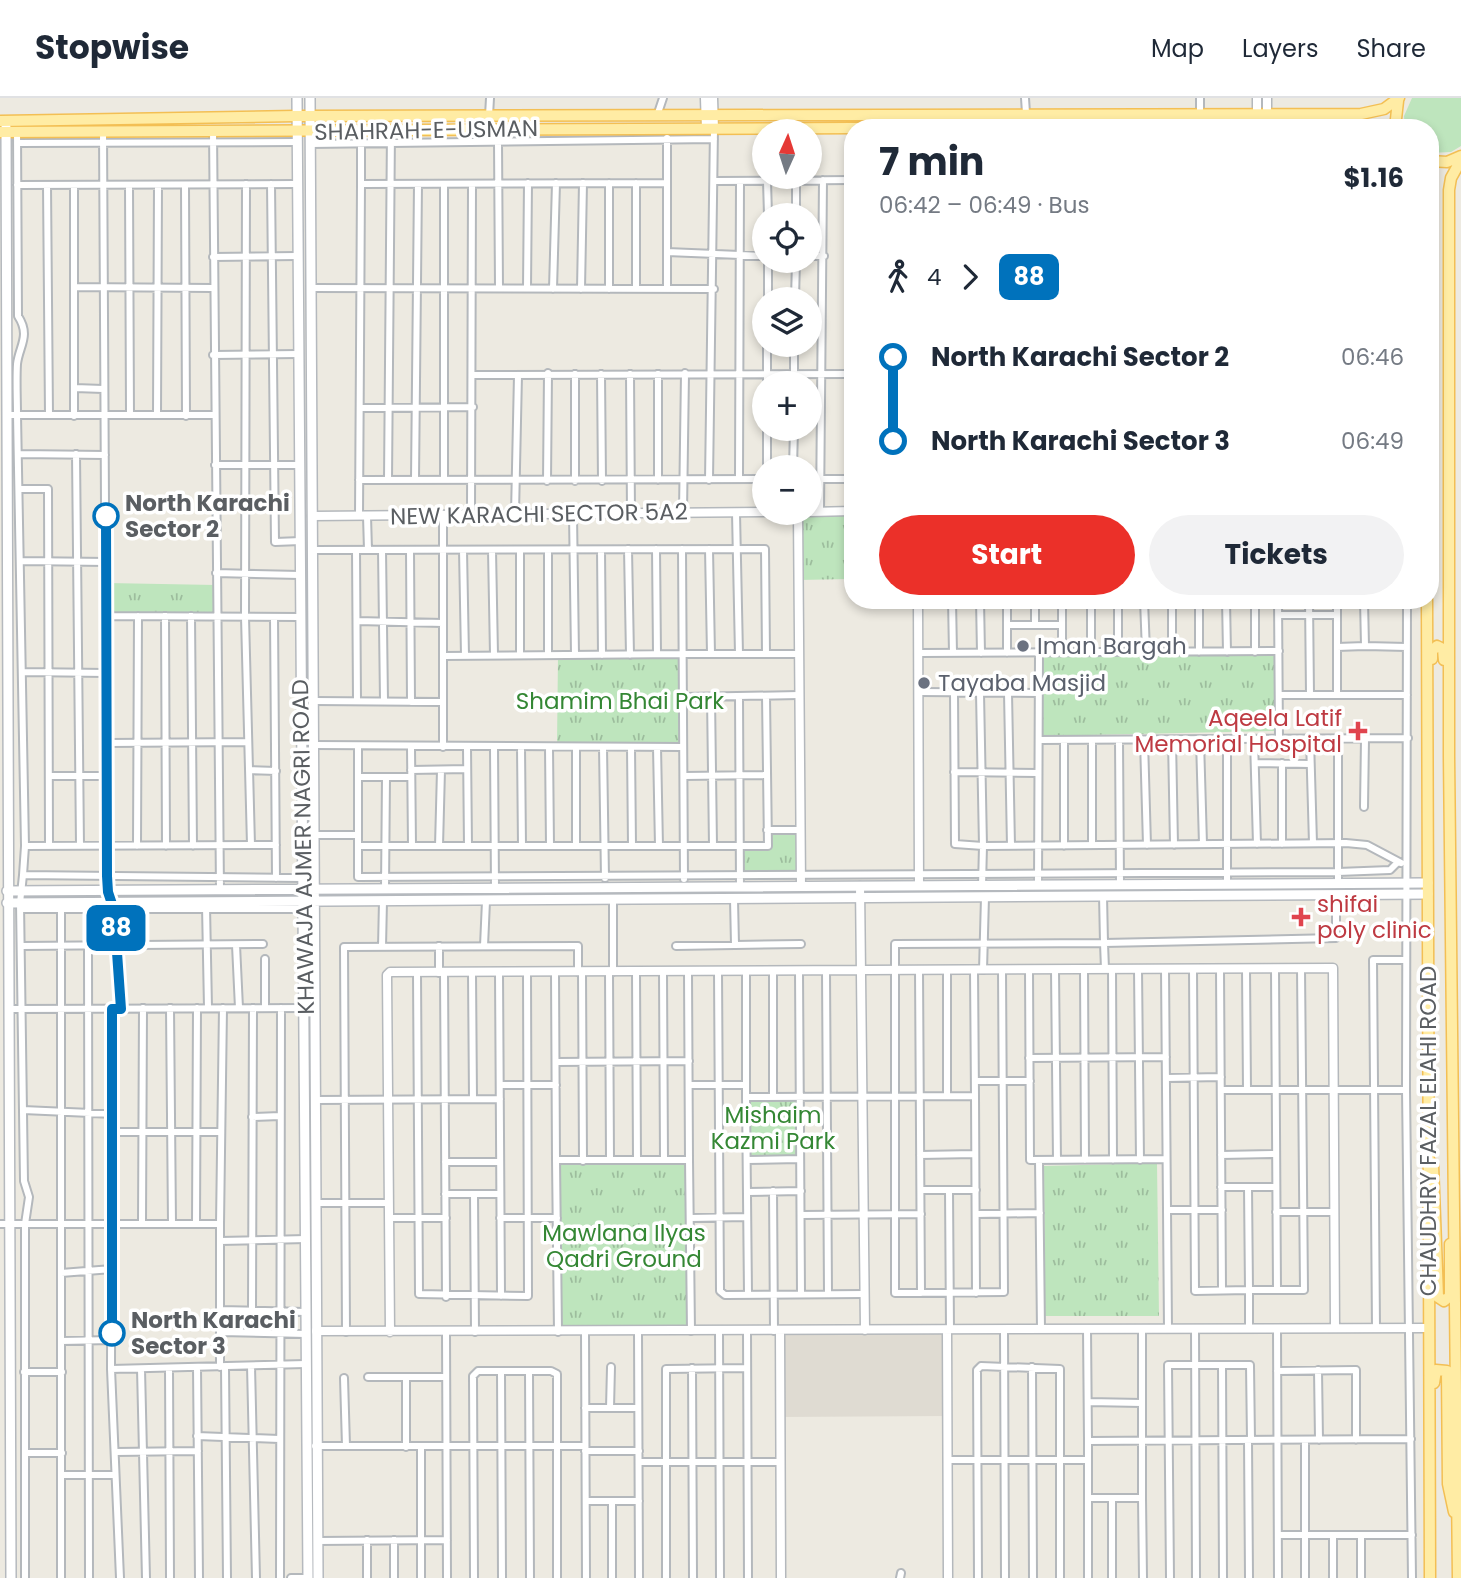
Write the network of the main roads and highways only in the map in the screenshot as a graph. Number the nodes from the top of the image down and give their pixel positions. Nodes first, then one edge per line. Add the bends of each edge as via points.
1 (297, 98) edge
2 (310, 98) edge
3 (1399, 98) edge
4 (296, 116) junction
5 (309, 117) junction
6 (1394, 119) edge
7 (7, 120) edge
8 (844, 128) edge
9 (309, 131) junction
10 (10, 135) edge
11 (296, 136) junction
12 (1461, 158) edge
13 (1439, 162) edge
14 (311, 237) junction
15 (296, 238) junction
16 (2, 353) edge
17 (299, 415) junction
18 (312, 415) junction
19 (300, 590) junction
20 (314, 590) junction
21 (1427, 609) edge
22 (3, 630) edge
23 (1427, 754) junction
24 (1449, 756) junction
25 (1428, 883) junction
26 (1456, 883) edge
27 (303, 890) junction
28 (314, 890) junction
29 (7, 891) junction
30 (1428, 894) junction
31 (1456, 897) edge
32 (7, 903) junction
33 (314, 903) junction
34 (303, 906) junction
35 (1428, 1136) junction
36 (1455, 1146) junction
37 (5, 1224) edge
38 (311, 1265) junction
39 (311, 1333) junction
40 (311, 1386) junction
41 (1430, 1502) junction
42 (1458, 1531) junction
43 (12, 1578) edge
44 (308, 1578) edge
45 (318, 1578) edge
46 (1430, 1578) edge
47 (1458, 1578) edge

1 - 4 main road, KHAWAJA AJMER NAGRI ROAD
2 - 5 main road, KHAWAJA AJMER NAGRI ROAD
3 - 5 main road, SHAHRAH-E-USMAN via 1372,113
3 - 6 main road
4 - 5 main road, SHAHRAH-E-USMAN
4 - 7 main road, SHAHRAH-E-USMAN
4 - 11 main road, KHAWAJA AJMER NAGRI ROAD
5 - 9 main road, KHAWAJA AJMER NAGRI ROAD
7 - 10 main road
8 - 9 main road, SHAHRAH-E-USMAN via 667,134
9 - 11 main road, SHAHRAH-E-USMAN
9 - 14 main road, KHAWAJA AJMER NAGRI ROAD
10 - 11 main road, SHAHRAH-E-USMAN via 103,131
10 - 16 main road
11 - 15 main road, KHAWAJA AJMER NAGRI ROAD
12 - 13 main road
12 - 24 main road, CHAUDHRY FAZAL ELAHI ROAD via 1448,190
14 - 15 main road
14 - 18 main road, KHAWAJA AJMER NAGRI ROAD
15 - 17 main road, KHAWAJA AJMER NAGRI ROAD
16 - 22 main road via 6,415
17 - 18 main road
17 - 19 main road, KHAWAJA AJMER NAGRI ROAD
18 - 20 main road, KHAWAJA AJMER NAGRI ROAD
19 - 20 main road
19 - 27 main road, KHAWAJA AJMER NAGRI ROAD
20 - 28 main road, KHAWAJA AJMER NAGRI ROAD
21 - 23 main road, CHAUDHRY FAZAL ELAHI ROAD
22 - 29 main road
23 - 24 main road via 1433,730 1432,651 1439,646 1444,653
23 - 25 main road, CHAUDHRY FAZAL ELAHI ROAD
24 - 26 main road, CHAUDHRY FAZAL ELAHI ROAD
25 - 28 main road via 982,886 919,880 860,886 801,881 740,888 605,882
25 - 30 main road, CHAUDHRY FAZAL ELAHI ROAD
26 - 31 main road, CHAUDHRY FAZAL ELAHI ROAD
27 - 28 main road
27 - 29 main road
27 - 34 main road, KHAWAJA AJMER NAGRI ROAD
28 - 33 main road, KHAWAJA AJMER NAGRI ROAD
29 - 32 main road
30 - 33 main road
30 - 35 main road, CHAUDHRY FAZAL ELAHI ROAD
31 - 36 main road, CHAUDHRY FAZAL ELAHI ROAD
32 - 34 main road
32 - 37 main road
33 - 34 main road
33 - 38 main road, KHAWAJA AJMER NAGRI ROAD via 316,1203
34 - 38 main road, KHAWAJA AJMER NAGRI ROAD via 306,1239
35 - 36 main road via 1436,1180 1438,1297 1444,1301 1450,1296 1450,1175
35 - 41 main road, CHAUDHRY FAZAL ELAHI ROAD
36 - 42 main road, CHAUDHRY FAZAL ELAHI ROAD
37 - 43 main road
38 - 39 main road, KHAWAJA AJMER NAGRI ROAD
38 - 39 main road, KHAWAJA AJMER NAGRI ROAD via 306,1312
39 - 40 main road, KHAWAJA AJMER NAGRI ROAD
39 - 40 main road, KHAWAJA AJMER NAGRI ROAD via 306,1364
40 - 44 main road, KHAWAJA AJMER NAGRI ROAD
40 - 45 main road, KHAWAJA AJMER NAGRI ROAD
41 - 42 main road via 1434,1375 1443,1368 1448,1375 1447,1484
41 - 46 main road, CHAUDHRY FAZAL ELAHI ROAD
42 - 47 main road, CHAUDHRY FAZAL ELAHI ROAD

